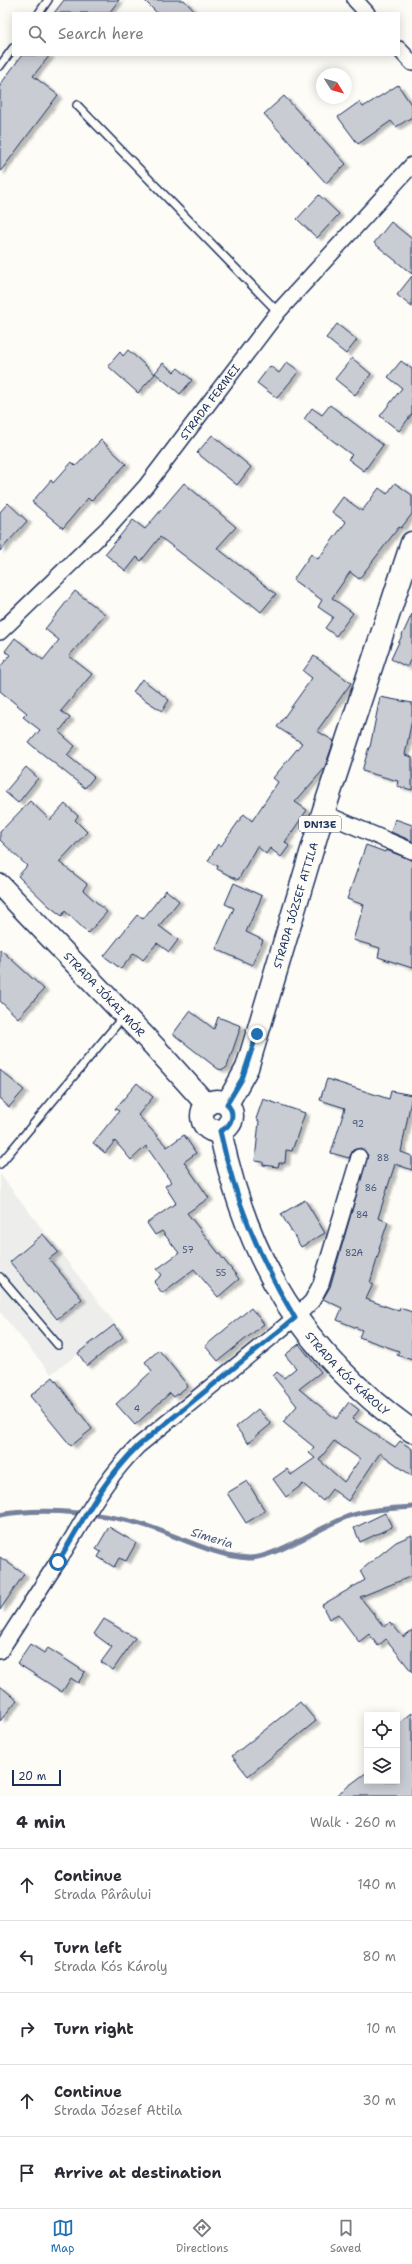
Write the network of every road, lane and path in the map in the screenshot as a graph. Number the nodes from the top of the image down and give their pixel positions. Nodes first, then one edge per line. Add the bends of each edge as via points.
1 (48, 0) edge
2 (355, 0) edge
3 (40, 12) edge
4 (366, 12) edge
5 (12, 49) edge
6 (400, 50) edge
7 (412, 63) edge
8 (0, 66) edge
9 (77, 105) dead end
10 (412, 165) edge
11 (278, 312) junction
12 (412, 544) edge
13 (0, 632) edge
14 (323, 813) junction
15 (412, 851) edge
16 (0, 885) edge
17 (124, 1015) junction
18 (217, 1105) junction
19 (359, 1157) dead end
20 (0, 1164) edge
21 (0, 1277) edge
22 (295, 1318) junction
23 (58, 1345) dead end
24 (412, 1431) edge
25 (0, 1651) edge

1 - 3 lane
2 - 4 street
5 - 8 lane
6 - 7 street
9 - 11 lane
10 - 11 street, STRADA FERMEI
11 - 13 street, STRADA FERMEI via 141,492 111,525
12 - 14 main road, STRADA JÓZSEF ATTILA / DN13E
14 - 15 street
14 - 18 main road, STRADA JÓZSEF ATTILA / DN13E via 247,1068
16 - 17 main road, STRADA JÓKAI MÓR
17 - 18 main road, STRADA JÓKAI MÓR
17 - 20 lane
18 - 22 main road, STRADA KÓS KÁROLY via 231,1111 232,1120 228,1127 220,1131 243,1214 271,1277
19 - 22 street via 320,1284 312,1301
21 - 23 lane
22 - 24 main road, STRADA KÓS KÁROLY via 352,1383
22 - 25 street via 138,1446 118,1466 104,1484

